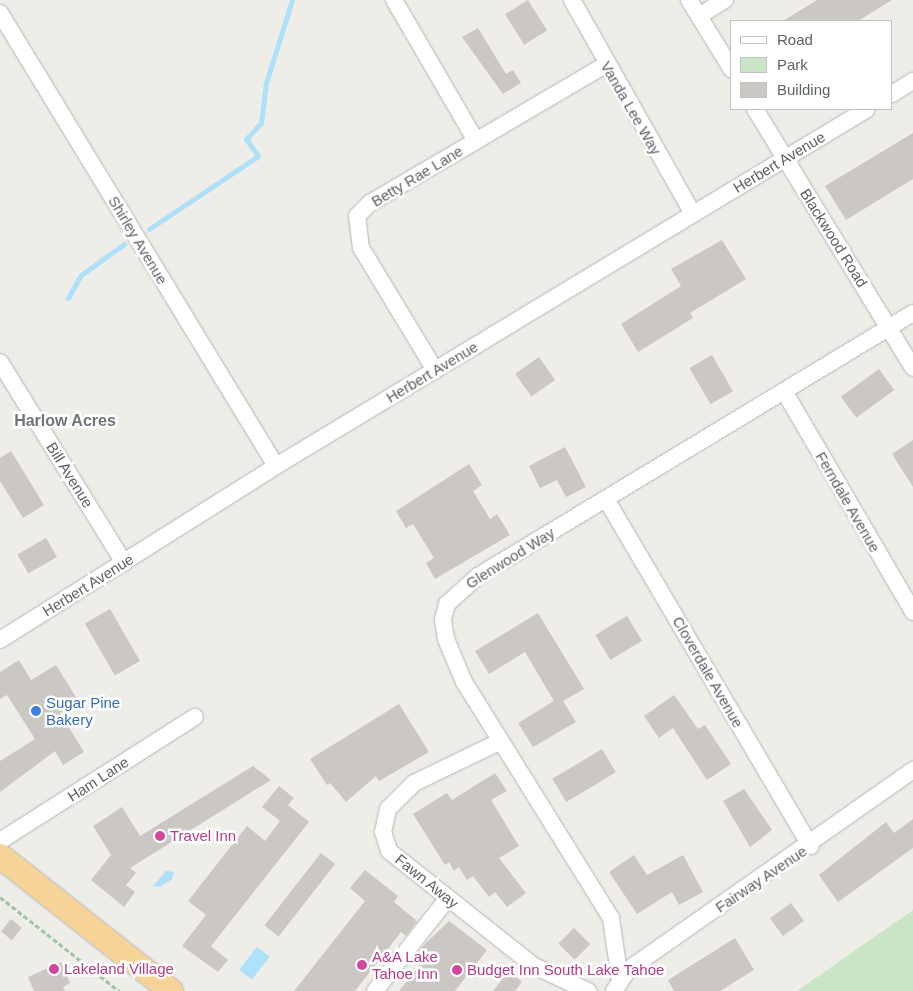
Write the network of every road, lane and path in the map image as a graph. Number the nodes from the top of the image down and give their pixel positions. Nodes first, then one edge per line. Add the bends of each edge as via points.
1 (394, 0) edge
2 (572, 0) edge
3 (690, 0) edge
4 (725, 0) edge
5 (0, 14) edge
6 (699, 16) junction
7 (605, 65) junction
8 (730, 67) edge
9 (913, 80) edge
10 (893, 93) edge
11 (756, 110) edge
12 (865, 110) edge
13 (476, 141) junction
14 (785, 159) junction
15 (693, 214) junction
16 (913, 313) edge
17 (888, 328) junction
18 (0, 362) edge
19 (913, 368) edge
20 (435, 370) junction
21 (784, 391) junction
22 (276, 466) junction
23 (606, 499) junction
24 (124, 563) junction
25 (913, 612) edge
26 (0, 640) edge
27 (195, 717) dead end
28 (501, 741) junction
29 (913, 770) edge
30 (0, 841) edge
31 (810, 846) junction
32 (0, 856) edge
33 (0, 897) edge
34 (448, 898) junction
35 (617, 986) edge
36 (119, 991) edge
37 (170, 991) edge
38 (376, 991) edge
39 (588, 991) edge

1 - 13 street
2 - 7 street, Vanda Lee Way
3 - 6 street
4 - 6 street
5 - 22 street, Shirley Avenue
6 - 8 street
7 - 13 street, Betty Rae Lane
7 - 15 street, Vanda Lee Way
9 - 10 street
11 - 14 street, Blackwood Road
12 - 14 street, Herbert Avenue
13 - 20 street, Betty Rae Lane via 370,203 356,222 361,248
14 - 15 street, Herbert Avenue
14 - 17 street, Blackwood Road
15 - 20 street, Herbert Avenue
16 - 17 street, Glenwood Way
17 - 19 street, Blackwood Road
17 - 21 street, Glenwood Way
18 - 24 street, Bill Avenue
20 - 22 street, Herbert Avenue
21 - 23 street, Glenwood Way
21 - 25 street, Ferndale Avenue
22 - 24 street, Herbert Avenue
23 - 28 street, Glenwood Way via 478,576 447,604 443,619 452,658
23 - 31 street, Cloverdale Avenue
24 - 26 street, Herbert Avenue
27 - 30 street, Ham Lane
28 - 34 street, Fawn Away via 414,783 388,808 383,832 389,851
28 - 35 street, Glenwood Way via 611,918
29 - 31 street, Fairway Avenue
31 - 35 street, Fairway Avenue via 629,968
32 - 37 highway
33 - 36 path
34 - 38 street
34 - 39 street, Fawn Away via 534,966

